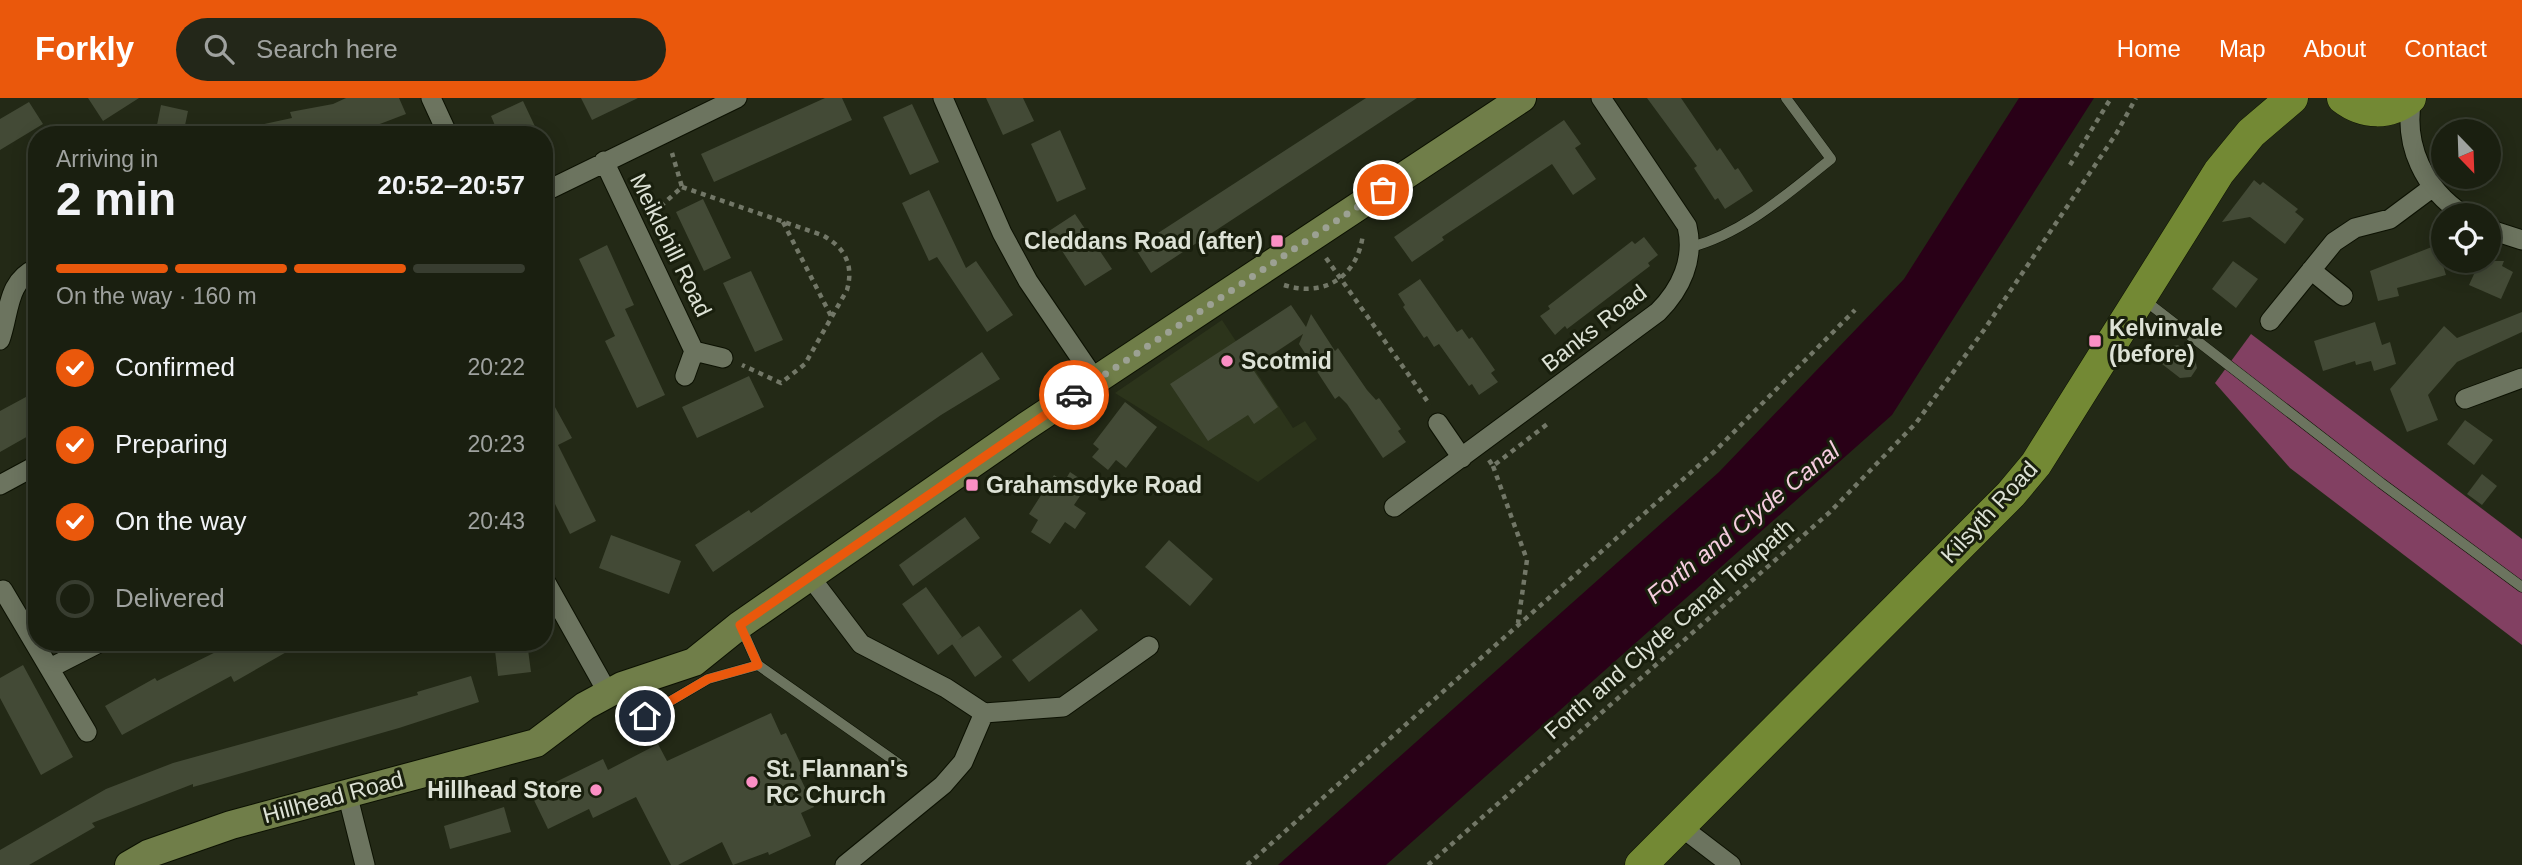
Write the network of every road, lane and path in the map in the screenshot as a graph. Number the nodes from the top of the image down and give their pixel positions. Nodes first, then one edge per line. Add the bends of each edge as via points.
1 (431, 98) edge
2 (737, 98) edge
3 (943, 98) edge
4 (1522, 98) edge
5 (1601, 98) edge
6 (1786, 98) edge
7 (2111, 98) edge
8 (2136, 98) edge
9 (2411, 98) edge
10 (2353, 103) edge
11 (2285, 105) edge
12 (444, 126) edge
13 (665, 132) junction
14 (2409, 139) junction
15 (604, 162) junction
16 (2070, 165) dead end
17 (2431, 183) edge
18 (682, 187) junction
19 (553, 188) edge
20 (2431, 188) edge
21 (2435, 189) edge
22 (2447, 203) edge
23 (1360, 205) junction
24 (783, 222) junction
25 (636, 228) junction
26 (2501, 233) edge
27 (1311, 237) junction
28 (2522, 240) edge
29 (1690, 247) junction
30 (2311, 270) junction
31 (1258, 272) junction
32 (28, 273) edge
33 (1341, 280) junction
34 (2343, 296) dead end
35 (2142, 298) junction
36 (1855, 310) dead end
37 (831, 317) junction
38 (2270, 321) dead end
39 (0, 340) edge
40 (694, 351) junction
41 (723, 358) joint
42 (685, 376) dead end
43 (1096, 380) junction
44 (2520, 385) edge
45 (2465, 399) dead end
46 (1436, 416) joint
47 (1462, 458) junction
48 (1493, 466) dead end
49 (28, 470) edge
50 (0, 485) edge
51 (1394, 507) dead end
52 (811, 578) junction
53 (2522, 587) edge
54 (4, 590) dead end
55 (553, 593) edge
56 (1518, 624) junction
57 (740, 625) junction
58 (28, 631) edge
59 (1149, 646) dead end
60 (40, 651) edge
61 (83, 651) edge
62 (758, 665) junction
63 (50, 668) junction
64 (615, 689) junction
65 (984, 713) junction
66 (87, 732) dead end
67 (899, 764) dead end
68 (347, 793) junction
69 (1679, 826) junction
70 (129, 865) edge
71 (365, 865) edge
72 (845, 865) edge
73 (1247, 865) edge
74 (1428, 865) edge
75 (1641, 865) edge
76 (1731, 865) edge

1 - 12 street
2 - 13 street, Meiklehill Road
3 - 43 street via 1028,281
4 - 23 street, Hillhead Road
5 - 29 street via 1682,215
6 - 29 lane via 1831,159 1728,234
7 - 16 path
8 - 74 path, Forth and Clyde Canal Towpath via 1984,330 1881,463
9 - 10 main road, Kilsyth Road via 2386,110
9 - 14 street
10 - 11 main road, Kilsyth Road
10 - 14 street
11 - 35 main road, Kilsyth Road via 2251,133 2219,172
13 - 15 street, Meiklehill Road
13 - 18 path
14 - 17 street
15 - 19 street, Meiklehill Road
15 - 25 street, Meiklehill Road
18 - 24 path
18 - 25 path
20 - 30 street via 2390,219 2344,234
21 - 22 street
23 - 27 street, Hillhead Road
23 - 33 path via 1361,246 1356,262
24 - 37 path
24 - 37 path via 831,240 846,257 850,279
25 - 40 street, Meiklehill Road
26 - 28 street
27 - 31 street, Hillhead Road
27 - 33 path
29 - 47 street, Banks Road via 1676,291 1658,312
30 - 34 street
30 - 38 street
31 - 33 path via 1298,288
31 - 43 street, Hillhead Road
32 - 39 street via 9,294
33 - 46 path
35 - 53 lane
35 - 69 main road, Kilsyth Road via 2036,464 2011,494
36 - 56 path via 1715,452
37 - 41 path via 805,364 781,383
40 - 41 street, Meiklehill Road
40 - 42 street, Meiklehill Road
43 - 52 street, Hillhead Road
44 - 45 street
46 - 47 street
47 - 51 street, Banks Road
48 - 56 path via 1527,560
49 - 50 street
52 - 57 street, Hillhead Road
52 - 65 street via 861,644
54 - 58 street
55 - 64 street
56 - 73 path
57 - 62 lane
57 - 64 street, Hillhead Road via 694,662
59 - 65 street via 1063,707
60 - 63 street
61 - 63 street
62 - 64 lane via 708,679 645,716 632,710
62 - 67 lane
63 - 66 street
64 - 68 street, Hillhead Road via 536,743
65 - 72 street via 963,762 943,785
68 - 70 street, Hillhead Road via 231,825
68 - 71 street
69 - 75 main road, Kilsyth Road
69 - 76 street

